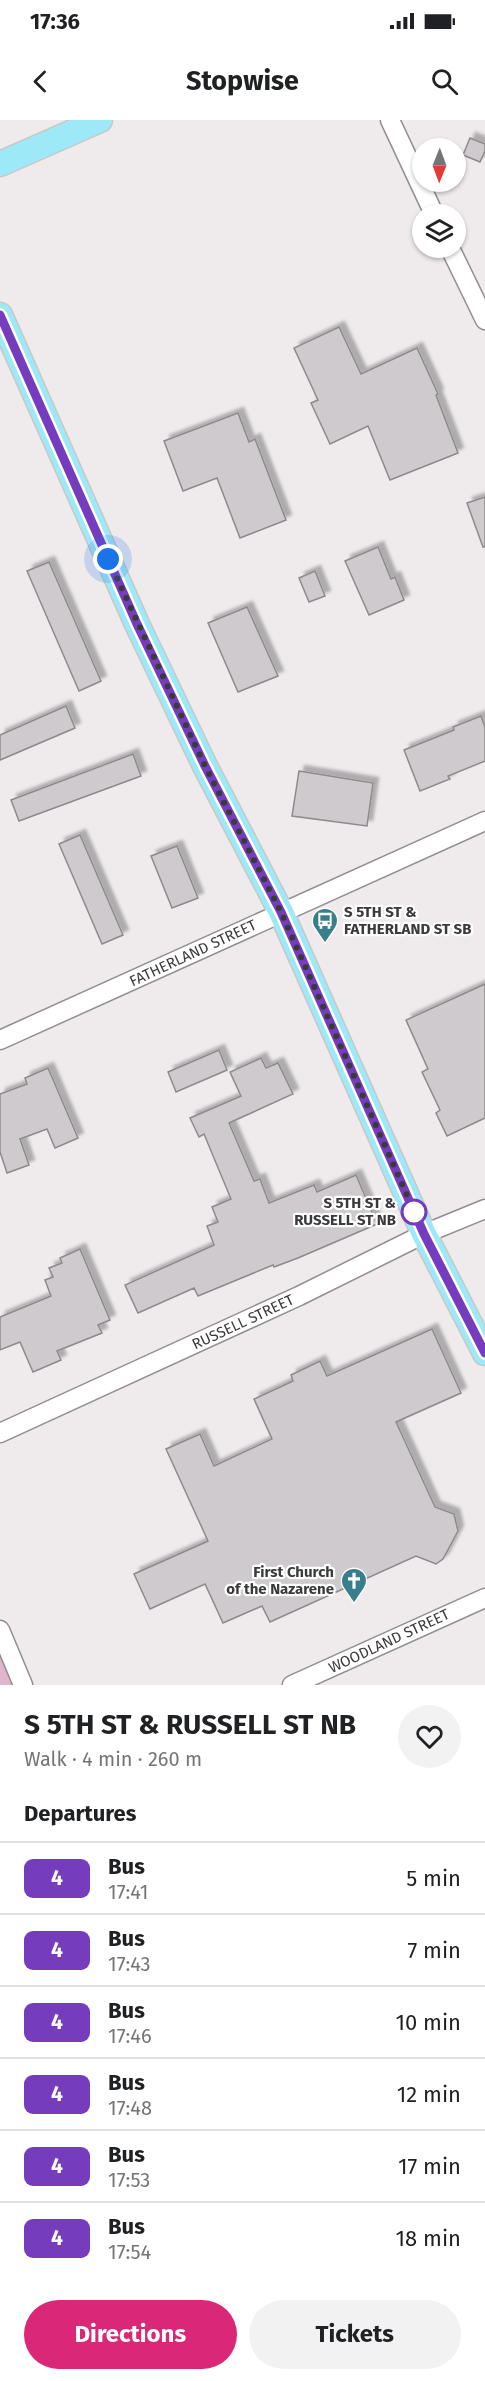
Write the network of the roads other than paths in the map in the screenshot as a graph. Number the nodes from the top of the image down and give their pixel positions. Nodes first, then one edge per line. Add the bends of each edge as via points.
1 (100, 120) edge
2 (390, 120) edge
3 (0, 164) edge
4 (429, 204) edge
5 (455, 258) edge
6 (0, 315) edge
7 (485, 320) edge
8 (485, 821) edge
9 (281, 912) junction
10 (0, 1040) edge
11 (485, 1209) edge
12 (424, 1234) junction
13 (485, 1353) edge
14 (0, 1432) edge
15 (485, 1598) edge
16 (0, 1630) edge
17 (23, 1685) edge
18 (292, 1685) edge

1 - 3 main road
2 - 4 street
5 - 7 street
6 - 9 main road via 145,640
8 - 9 street, FATHERLAND STREET
9 - 10 street, FATHERLAND STREET
9 - 12 main road
11 - 12 street, RUSSELL STREET
12 - 13 main road
12 - 14 street, RUSSELL STREET via 299,1296
15 - 18 street, WOODLAND STREET
16 - 17 street

